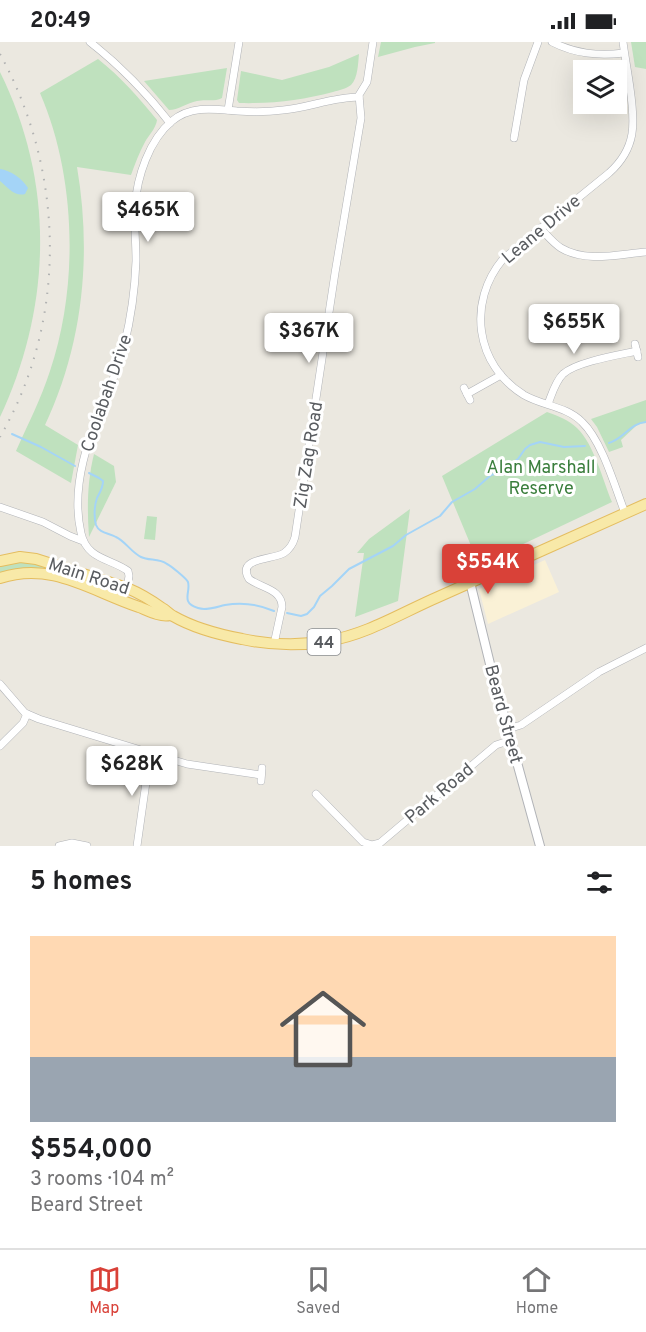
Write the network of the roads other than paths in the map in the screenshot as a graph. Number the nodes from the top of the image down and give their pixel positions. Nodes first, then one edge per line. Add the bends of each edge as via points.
1 (90, 42) edge
2 (239, 42) edge
3 (373, 42) edge
4 (538, 42) edge
5 (552, 42) edge
6 (623, 42) edge
7 (624, 52) junction
8 (359, 97) junction
9 (228, 110) junction
10 (170, 123) junction
11 (514, 138) dead end
12 (540, 228) junction
13 (646, 252) edge
14 (636, 351) dead end
15 (501, 375) junction
16 (467, 394) dead end
17 (548, 404) junction
18 (646, 504) edge
19 (0, 507) edge
20 (625, 513) junction
21 (83, 541) junction
22 (0, 561) edge
23 (0, 578) edge
24 (470, 582) junction
25 (127, 588) junction
26 (122, 602) junction
27 (170, 615) junction
28 (274, 644) junction
29 (646, 648) edge
30 (0, 684) edge
31 (27, 714) junction
32 (508, 729) junction
33 (511, 740) junction
34 (0, 746) edge
35 (150, 754) junction
36 (261, 774) dead end
37 (316, 794) dead end
38 (59, 846) edge
39 (87, 846) edge
40 (137, 846) edge
41 (540, 846) edge

1 - 10 street via 128,74
2 - 9 street
3 - 8 street, Zig Zag Road via 367,81
4 - 11 street via 524,80
5 - 7 street via 583,53
6 - 7 street, Leane Drive
7 - 12 street, Leane Drive via 634,119 628,148 609,173
8 - 9 street, Coolabah Drive via 279,111
8 - 28 street, Zig Zag Road via 361,118 295,537 284,553 255,561 246,569 249,579 276,593 282,601
9 - 10 street, Coolabah Drive via 195,110
10 - 21 street, Coolabah Drive via 150,151 137,188 135,275 126,339 81,472 79,516
12 - 13 street via 557,245 579,255
12 - 15 street, Leane Drive via 499,264 483,296 483,340
14 - 17 street via 564,373
15 - 16 street
15 - 17 street, Leane Drive via 523,394
17 - 20 street, Leane Drive via 570,413 590,431
18 - 20 main road, Main Road / 44
19 - 21 street
20 - 24 main road, Main Road / 44
21 - 25 street via 96,555 128,571
22 - 25 main road, Main Road / 44 via 36,559
23 - 26 main road, Main Road / 44 via 31,572 51,574
24 - 28 main road, Main Road / 44 via 350,636 317,643
24 - 32 street, Beard Street
25 - 26 main road
25 - 27 main road, Main Road / 44
26 - 27 main road, Main Road / 44
27 - 28 main road, Main Road / 44 via 227,636
29 - 32 street via 599,672 521,725
30 - 31 street
31 - 34 street
31 - 35 street
32 - 33 street, Beard Street
33 - 37 street, Park Road via 496,745 380,843 363,842
33 - 41 street, Beard Street
35 - 36 street via 187,764
35 - 40 street
38 - 39 street

